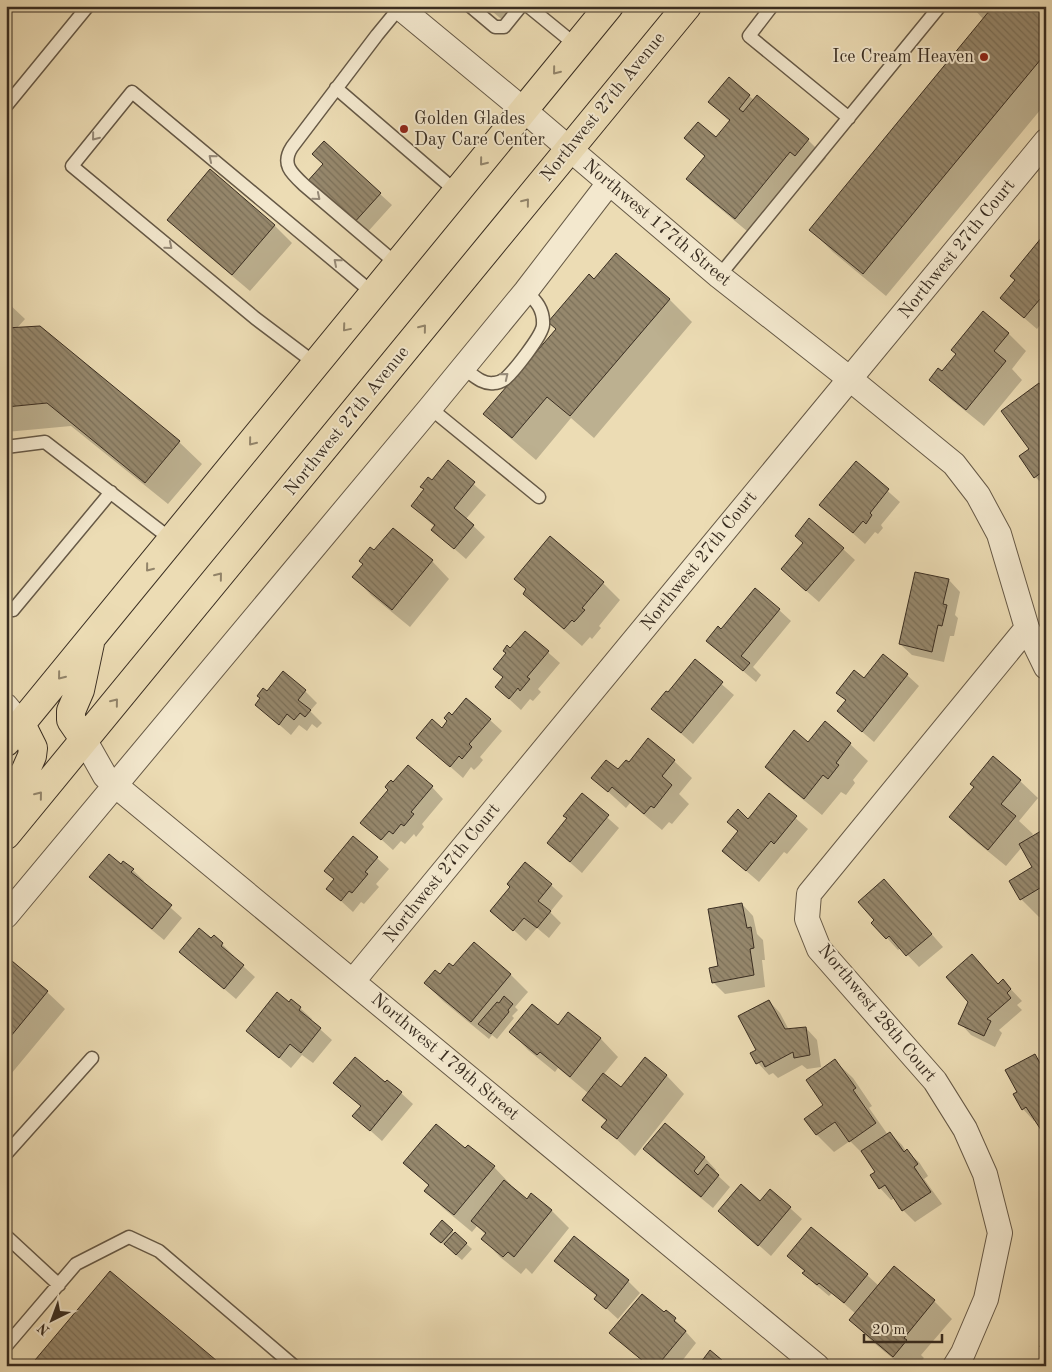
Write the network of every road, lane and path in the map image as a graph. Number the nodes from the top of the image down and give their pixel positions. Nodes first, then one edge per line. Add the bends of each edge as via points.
1 (88, 6) edge
2 (470, 6) edge
3 (521, 6) edge
4 (528, 6) edge
5 (609, 6) edge
6 (686, 6) edge
7 (772, 6) edge
8 (940, 6) edge
9 (399, 7) edge
10 (576, 46) junction
11 (336, 88) junction
12 (6, 106) edge
13 (524, 111) junction
14 (849, 118) junction
15 (1046, 141) edge
16 (569, 149) junction
17 (609, 183) junction
18 (458, 192) junction
19 (398, 265) junction
20 (719, 276) junction
21 (526, 291) junction
22 (374, 294) junction
23 (316, 364) junction
24 (463, 368) junction
25 (850, 379) junction
26 (430, 408) junction
27 (6, 447) edge
28 (111, 492) junction
29 (539, 497) dead end
30 (172, 540) junction
31 (6, 604) edge
32 (1027, 628) junction
33 (92, 638) junction
34 (1046, 667) edge
35 (11, 724) edge
36 (84, 739) junction
37 (115, 785) junction
38 (7, 834) edge
39 (6, 916) edge
40 (353, 981) junction
41 (92, 1058) dead end
42 (6, 1154) edge
43 (6, 1236) edge
44 (59, 1285) junction
45 (6, 1346) edge
46 (294, 1366) edge
47 (817, 1366) edge
48 (954, 1366) edge

1 - 12 lane
2 - 3 lane via 495,27 504,27
4 - 10 lane
5 - 10 main road
6 - 16 main road, Northwest 27th Avenue
7 - 14 lane via 750,36
8 - 14 lane
9 - 11 lane
9 - 13 street, Northwest 177th Street
10 -> 13 main road
11 - 18 lane
11 -> 19 lane via 292,147 287,160 291,171 304,186
13 - 16 street, Northwest 177th Street
13 -> 18 main road
14 - 20 lane
15 - 25 street, Northwest 27th Court
16 - 17 street, Northwest 177th Street
36 -> 16 main road, Northwest 27th Avenue
17 - 20 street, Northwest 177th Street
17 - 21 street
18 - 19 main road
19 - 22 main road
20 - 25 street, Northwest 177th Street
21 - 24 street
24 -> 21 lane via 484,382 504,380 539,337 543,325 542,310
22 -> 23 main road
22 -> 23 lane via 132,92 72,166 255,318
23 -> 30 main road
24 - 26 street
25 - 32 street, Northwest 177th Street via 954,464 978,495 999,534
25 - 40 street, Northwest 27th Court
26 - 29 lane
26 - 37 street
27 - 28 lane via 45,442
28 - 30 lane
28 - 31 lane via 13,610
30 -> 33 main road
32 - 34 street, Northwest 177th Street
32 - 48 street, Northwest 28th Court via 809,894 807,918 819,948 935,1081 965,1129 985,1174 1000,1233 986,1299 964,1354
33 -> 35 main road
33 - 36 main road via 80,690 71,711 71,720
35 - 38 main road via 33,748 20,779
36 - 37 street, Northwest 179th Street via 105,776
38 -> 36 main road, Northwest 27th Avenue
37 - 39 street
37 - 40 street, Northwest 179th Street
40 - 47 street, Northwest 179th Street
41 - 42 lane
43 - 44 lane
44 - 45 lane
44 - 46 lane via 76,1264 129,1237 159,1251

